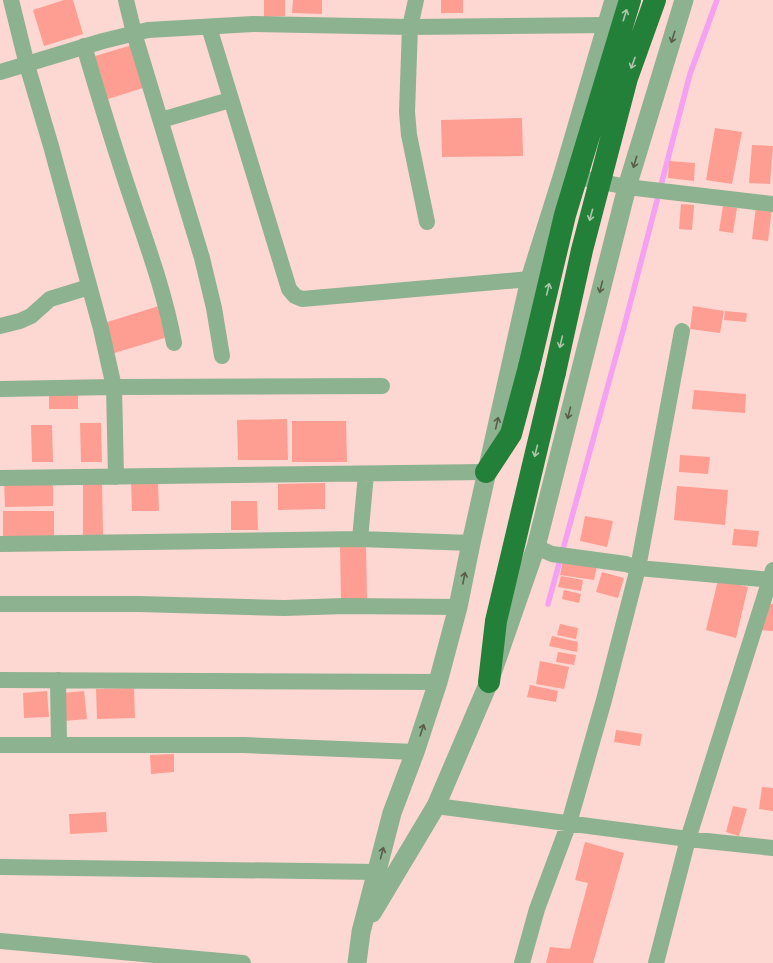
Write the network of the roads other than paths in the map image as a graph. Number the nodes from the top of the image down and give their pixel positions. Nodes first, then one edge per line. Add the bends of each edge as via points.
1 (11, 0) edge
2 (126, 0) edge
3 (416, 0) edge
4 (614, 0) edge
5 (630, 0) edge
6 (655, 0) edge
7 (684, 0) edge
8 (606, 25) junction
9 (209, 26) junction
10 (410, 28) junction
11 (134, 33) junction
12 (84, 46) junction
13 (27, 65) junction
14 (0, 72) edge
15 (230, 100) junction
16 (161, 120) junction
17 (562, 174) junction
18 (627, 187) junction
19 (773, 204) edge
20 (427, 222) dead end
21 (530, 279) junction
22 (89, 287) junction
23 (0, 326) edge
24 (682, 331) dead end
25 (174, 343) dead end
26 (222, 356) dead end
27 (382, 386) dead end
28 (114, 387) junction
29 (0, 389) edge
30 (486, 472) junction
31 (366, 474) junction
32 (116, 477) junction
33 (0, 478) edge
34 (360, 539) junction
35 (471, 543) junction
36 (0, 544) edge
37 (544, 550) junction
38 (638, 568) junction
39 (772, 577) edge
40 (0, 604) edge
41 (458, 607) junction
42 (0, 680) edge
43 (58, 680) junction
44 (438, 682) junction
45 (489, 682) junction
46 (59, 744) junction
47 (0, 745) edge
48 (415, 752) junction
49 (436, 806) junction
50 (569, 823) junction
51 (688, 839) junction
52 (773, 848) edge
53 (0, 867) edge
54 (377, 872) junction
55 (362, 932) junction
56 (0, 941) edge
57 (243, 963) edge
58 (357, 963) edge
59 (522, 963) edge
60 (656, 963) edge

1 - 13 street
2 - 11 street
3 - 10 street
4 - 8 street
30 -> 5 highway, bridge via 512,434 565,215
6 -> 45 highway, bridge via 627,78 582,250 496,621
7 -> 18 street
8 - 10 street
8 - 17 street
9 - 10 street via 253,24
9 - 11 street
9 - 15 street
10 - 20 street via 407,112 409,135
11 - 12 street
11 - 16 street
12 - 13 street
12 - 25 street via 170,318
13 - 14 street
13 - 22 street
15 - 16 street
15 - 21 street via 289,289 295,296 302,299
16 - 26 street via 202,258
17 - 18 street
17 - 21 street
18 - 19 street
18 -> 37 street via 567,418
30 -> 21 street
22 - 23 street via 50,300 30,316
22 - 28 street
24 - 38 street
27 - 28 street
28 - 29 street
28 - 32 street
30 - 31 street
30 - 35 street
31 - 32 street
31 - 34 street
32 - 33 street
34 - 35 street
34 - 36 street
41 -> 35 street
37 - 38 street
37 - 45 street
38 - 39 street
38 - 50 street
39 - 51 street
40 - 41 street via 284,608
41 - 44 street
42 - 43 street
43 - 44 street
43 - 46 street
48 -> 44 street
45 - 49 street
46 - 47 street
46 - 48 street via 243,745
54 -> 48 street via 392,813
49 - 50 street
49 - 55 street
50 - 51 street
50 - 59 street via 537,909
51 - 52 street
51 - 60 street
53 - 54 street
54 - 55 street
55 - 58 street
56 - 57 street

